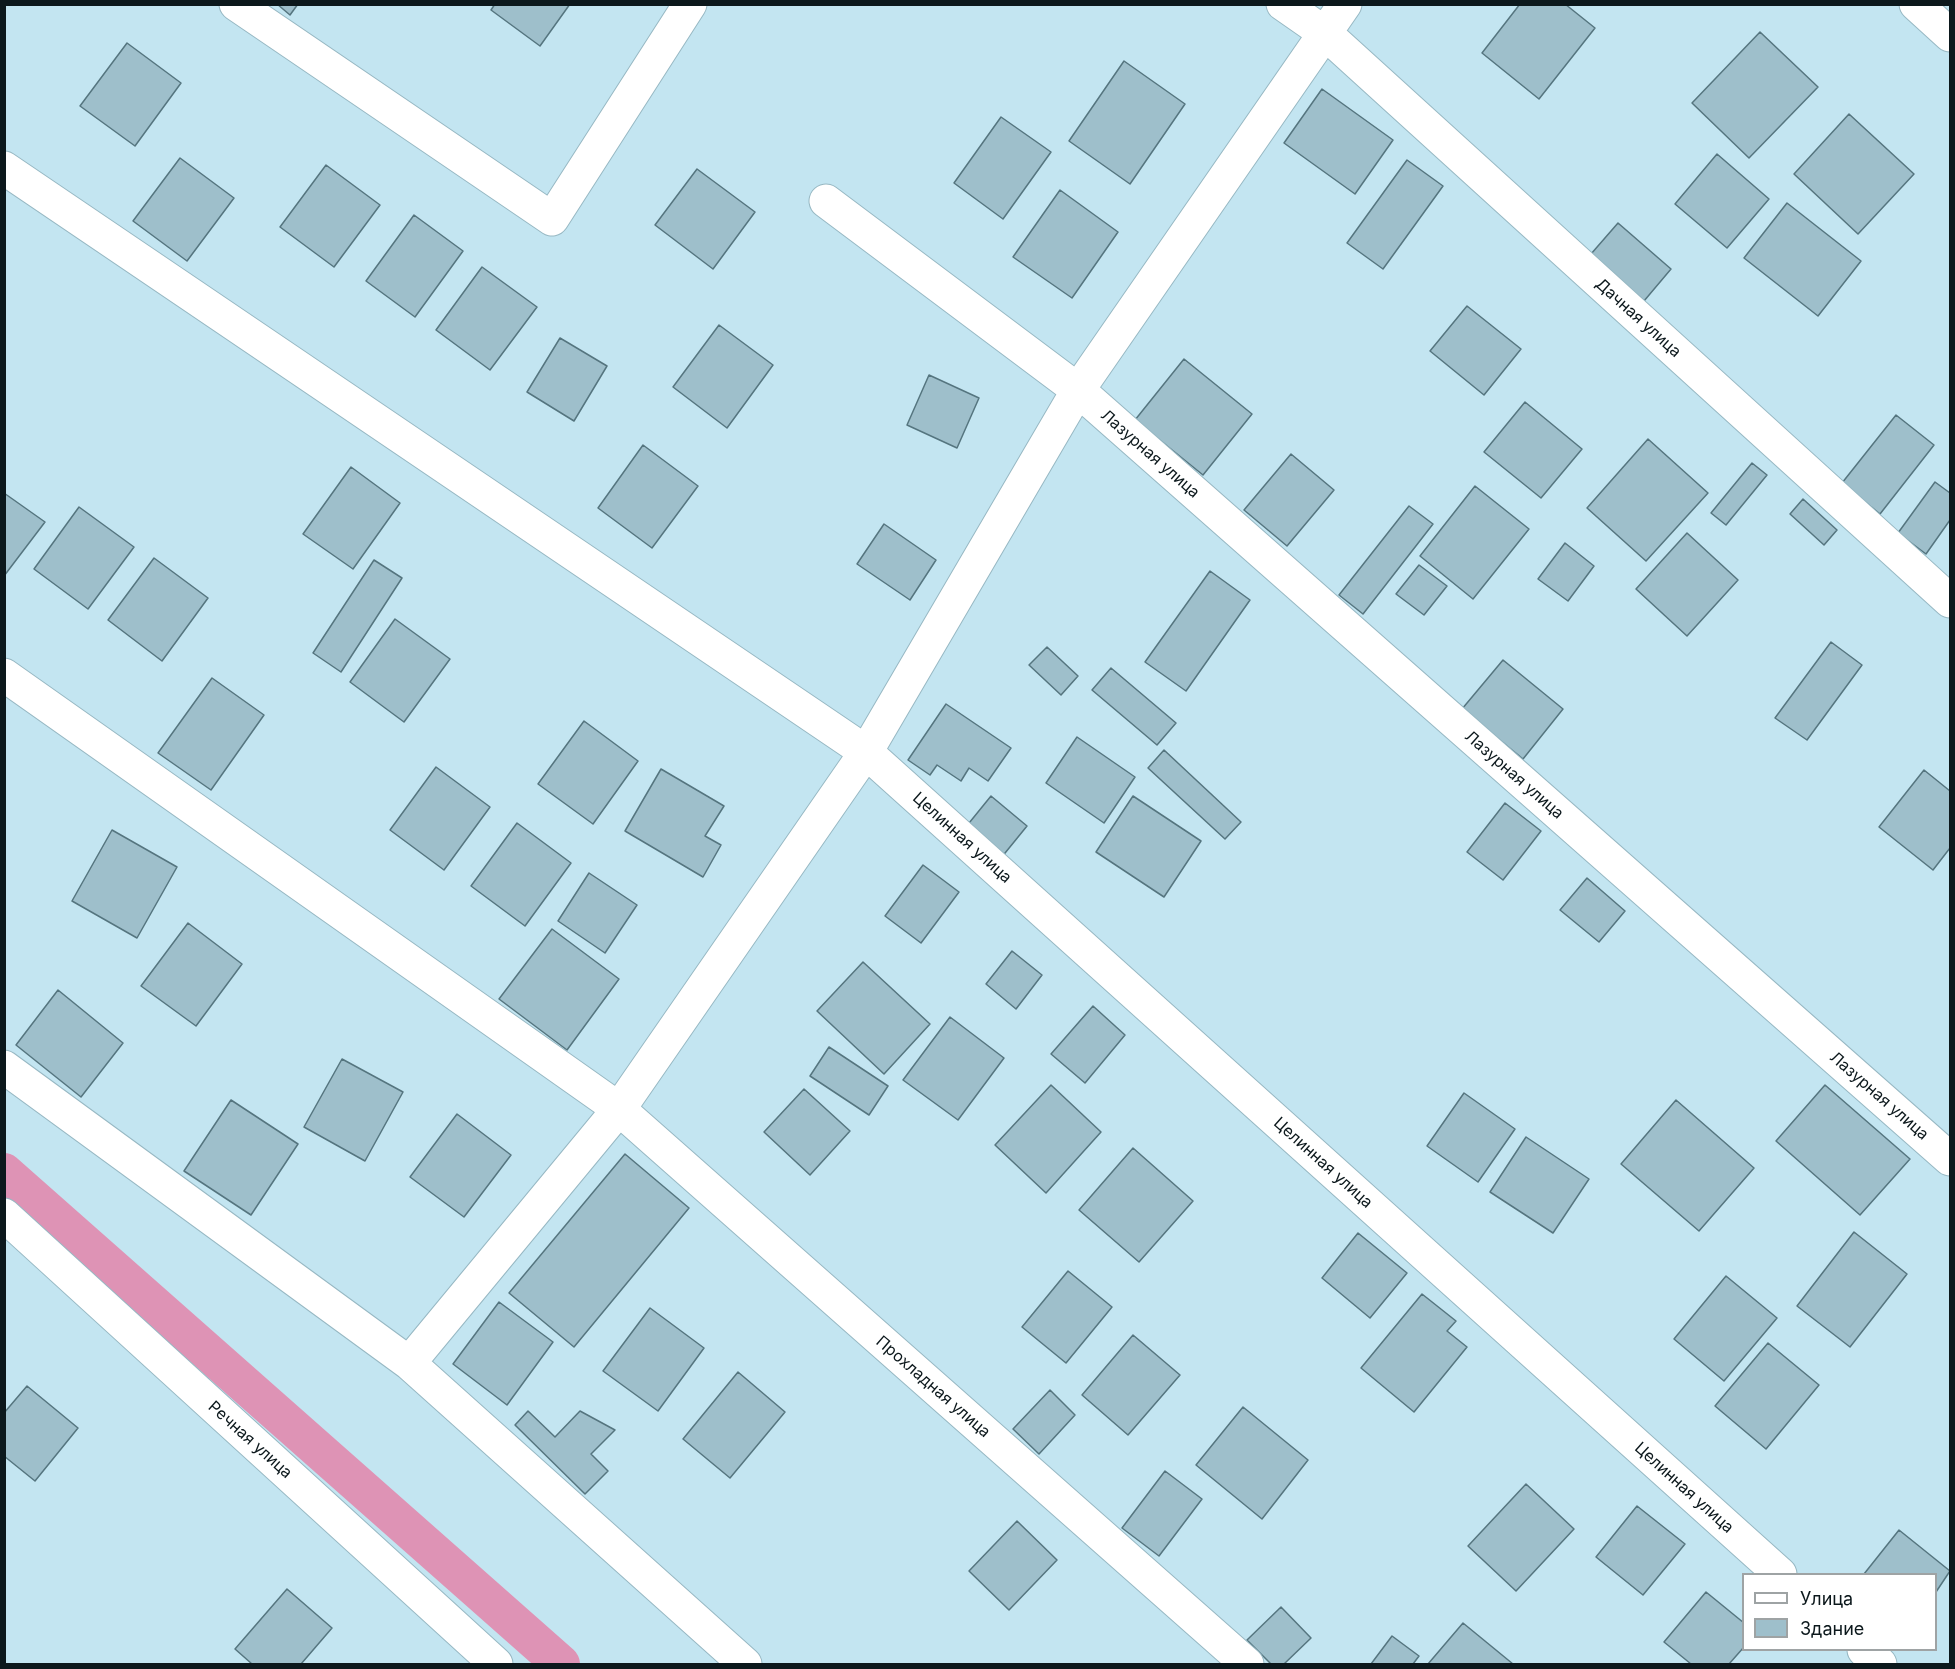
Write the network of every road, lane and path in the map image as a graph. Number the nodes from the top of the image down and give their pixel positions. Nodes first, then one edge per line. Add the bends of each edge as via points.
1 (236, 4) edge
2 (690, 4) edge
3 (1282, 4) edge
4 (1345, 4) edge
5 (1916, 4) edge
6 (1326, 34) junction
7 (1950, 35) edge
8 (4, 168) edge
9 (826, 201) dead end
10 (1078, 390) junction
11 (1950, 601) edge
12 (4, 675) edge
13 (866, 752) junction
14 (4, 1067) edge
15 (619, 1109) junction
16 (1950, 1160) edge
17 (4, 1215) edge
18 (409, 1363) junction
19 (1778, 1573) edge
20 (1865, 1651) edge
21 (496, 1665) edge
22 (745, 1665) edge
23 (1247, 1665) edge
24 (1880, 1665) edge

1 - 2 street via 552,219
3 - 6 street, Дачная улица
4 - 6 street
5 - 7 street
6 - 10 street
6 - 11 street, Дачная улица
8 - 13 street, Целинная улица
9 - 10 street, Лазурная улица
10 - 13 street
10 - 16 street, Лазурная улица
12 - 15 street, Прохладная улица
13 - 15 street
13 - 19 street, Целинная улица
14 - 18 street
15 - 18 street
15 - 23 street, Прохладная улица
17 - 21 street, Речная улица
18 - 22 street
20 - 24 street

